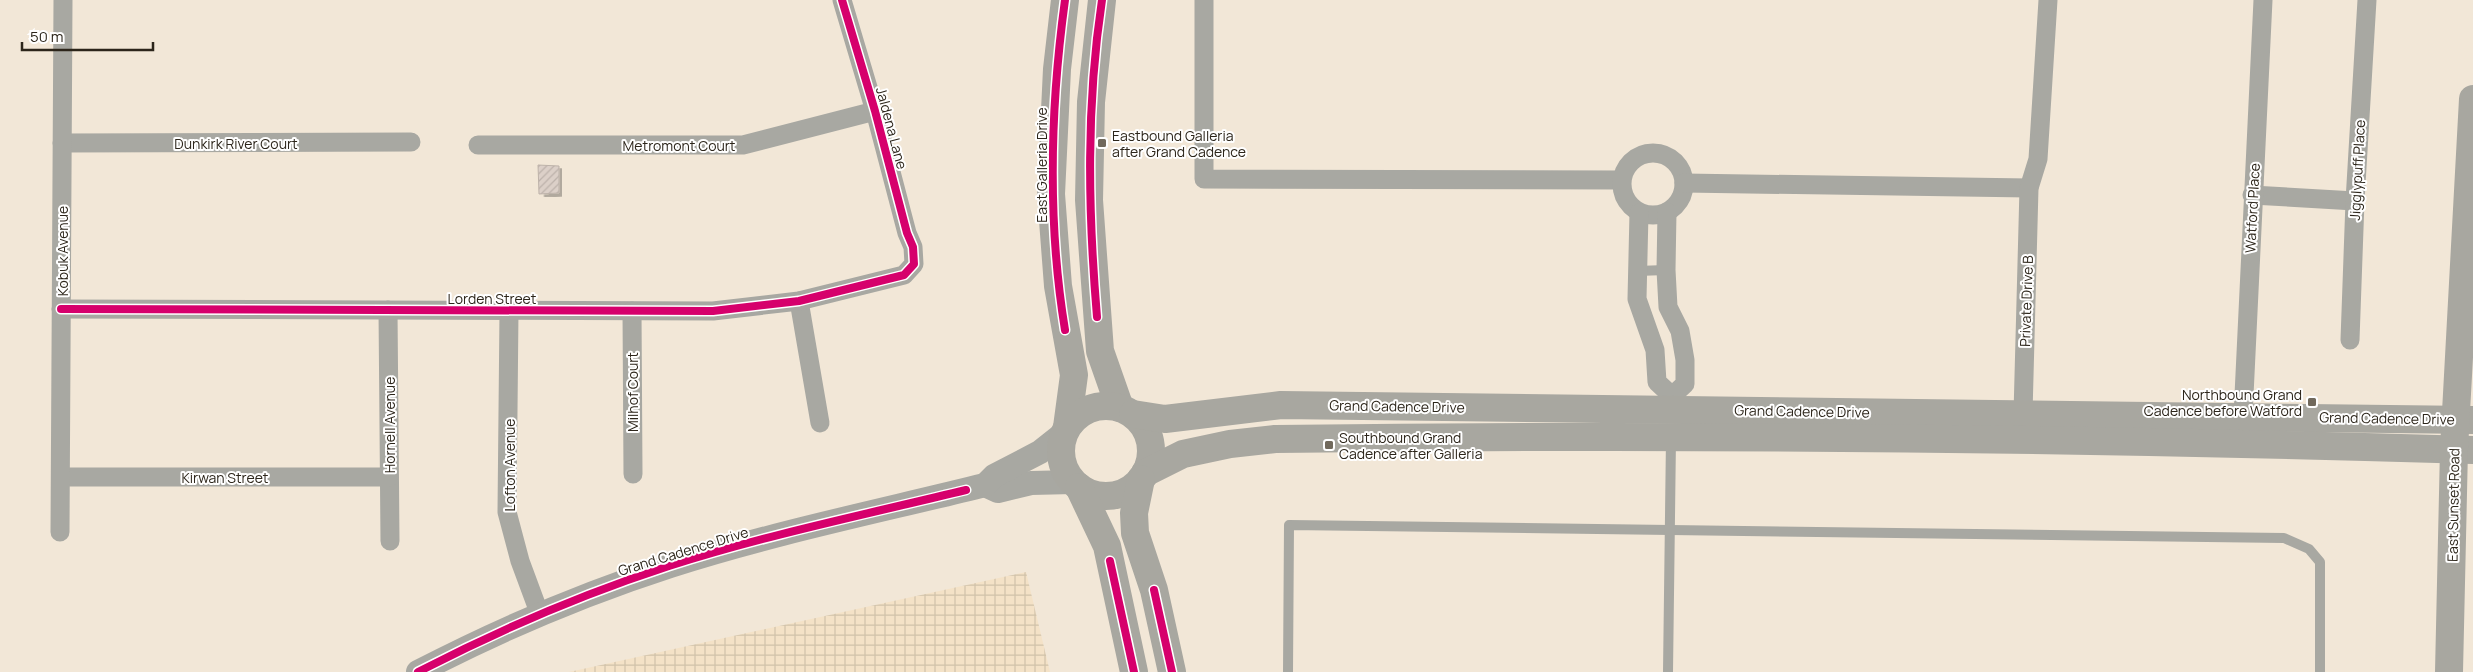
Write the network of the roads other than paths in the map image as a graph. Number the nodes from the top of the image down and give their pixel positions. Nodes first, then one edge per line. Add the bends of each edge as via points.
1 (63, 0) edge
2 (842, 0) edge
3 (1065, 0) edge
4 (1102, 0) edge
5 (1204, 0) edge
6 (2048, 0) edge
7 (2263, 0) edge
8 (2368, 0) edge
9 (2473, 99) edge
10 (875, 111) junction
11 (411, 142) dead end
12 (62, 143) junction
13 (478, 145) dead end
14 (1621, 180) junction
15 (1684, 183) junction
16 (2029, 188) junction
17 (2252, 195) junction
18 (2354, 201) junction
19 (1668, 212) junction
20 (1639, 213) junction
21 (914, 264) joint
22 (1666, 270) junction
23 (1637, 271) junction
24 (799, 301) junction
25 (61, 309) junction
26 (388, 310) junction
27 (509, 311) junction
28 (632, 311) junction
29 (2350, 340) dead end
30 (1671, 403) junction
31 (1126, 411) junction
32 (2023, 414) junction
33 (2243, 416) junction
34 (2464, 420) edge
35 (820, 423) dead end
36 (1066, 430) junction
37 (1671, 437) junction
38 (2463, 450) edge
39 (633, 474) dead end
40 (1143, 476) junction
41 (60, 477) junction
42 (389, 477) junction
43 (1076, 484) junction
44 (985, 486) junction
45 (1670, 530) junction
46 (60, 532) dead end
47 (390, 541) dead end
48 (540, 615) junction
49 (418, 672) edge
50 (1134, 672) edge
51 (1172, 672) edge
52 (1288, 672) edge
53 (1668, 672) edge
54 (2320, 672) edge
55 (2449, 672) edge

1 - 12 street, Kobuk Avenue
2 - 10 street, Jaldena Lane
3 - 36 main road, East Galleria Drive via 1057,69 1051,194 1058,286 1074,375
4 - 31 main road via 1091,102 1090,209 1100,351
5 - 14 street via 1204,179
6 - 16 street, Private Drive B via 2038,159
7 - 17 street, Watford Place
8 - 18 street, Jigglypuff Place
9 - 34 main road, East Sunset Road
10 - 13 street, Metromont Court via 743,145
10 - 21 street, Jaldena Lane via 913,247
11 - 12 street, Dunkirk River Court
12 - 25 street, Kobuk Avenue
14 - 15 street via 1631,161 1640,154 1651,152 1672,158 1679,166
14 - 20 street via 1625,199
15 - 16 street
15 - 19 street via 1681,198
16 - 32 street, Private Drive B
17 - 18 street
17 - 33 street, Watford Place
18 - 29 street, Jigglypuff Place
19 - 20 street via 1648,216
19 - 22 street
20 - 23 street
21 - 24 street, Lorden Street via 904,275
22 - 23 lane
22 - 30 street via 1668,307 1680,331 1686,360 1686,384
23 - 30 street via 1637,299 1655,350 1657,382
24 - 28 street, Lorden Street via 713,311
24 - 35 street
25 - 26 street, Lorden Street
25 - 41 street, Kobuk Avenue
26 - 27 street, Lorden Street
26 - 42 street, Hornell Avenue
27 - 28 street, Lorden Street
27 - 48 street, Lofton Avenue via 507,512 520,561
28 - 39 street, Milhof Court
30 - 31 main road, Grand Cadence Drive via 1281,405 1174,418
30 - 32 main road, Grand Cadence Drive
30 - 37 main road
31 - 36 main road via 1105,405 1090,408 1077,416
31 - 40 main road via 1148,435 1151,448
32 - 33 main road, Grand Cadence Drive
33 - 34 main road, Grand Cadence Drive
34 - 38 main road, East Sunset Road
36 - 43 main road via 1061,459 1065,471
36 - 44 street, Grand Cadence Drive via 1040,452 994,476
37 - 38 main road, Grand Cadence Drive via 2257,443
37 - 40 main road, Grand Cadence Drive via 1275,439 1184,454
37 - 45 lane
38 - 55 main road, East Sunset Road
40 - 43 main road via 1131,488 1112,495 1091,494
40 - 51 main road via 1134,514 1135,533 1154,590
41 - 42 street, Kirwan Street
41 - 46 street, Kobuk Avenue
42 - 47 street, Hornell Avenue
43 - 44 street, Grand Cadence Drive via 1031,483 998,491
43 - 50 main road via 1107,546
44 - 48 street, Grand Cadence Drive via 724,550 625,581
45 - 52 lane via 1289,525
45 - 53 lane
45 - 54 lane via 2284,538 2309,549 2320,562
48 - 49 street, Grand Cadence Drive

